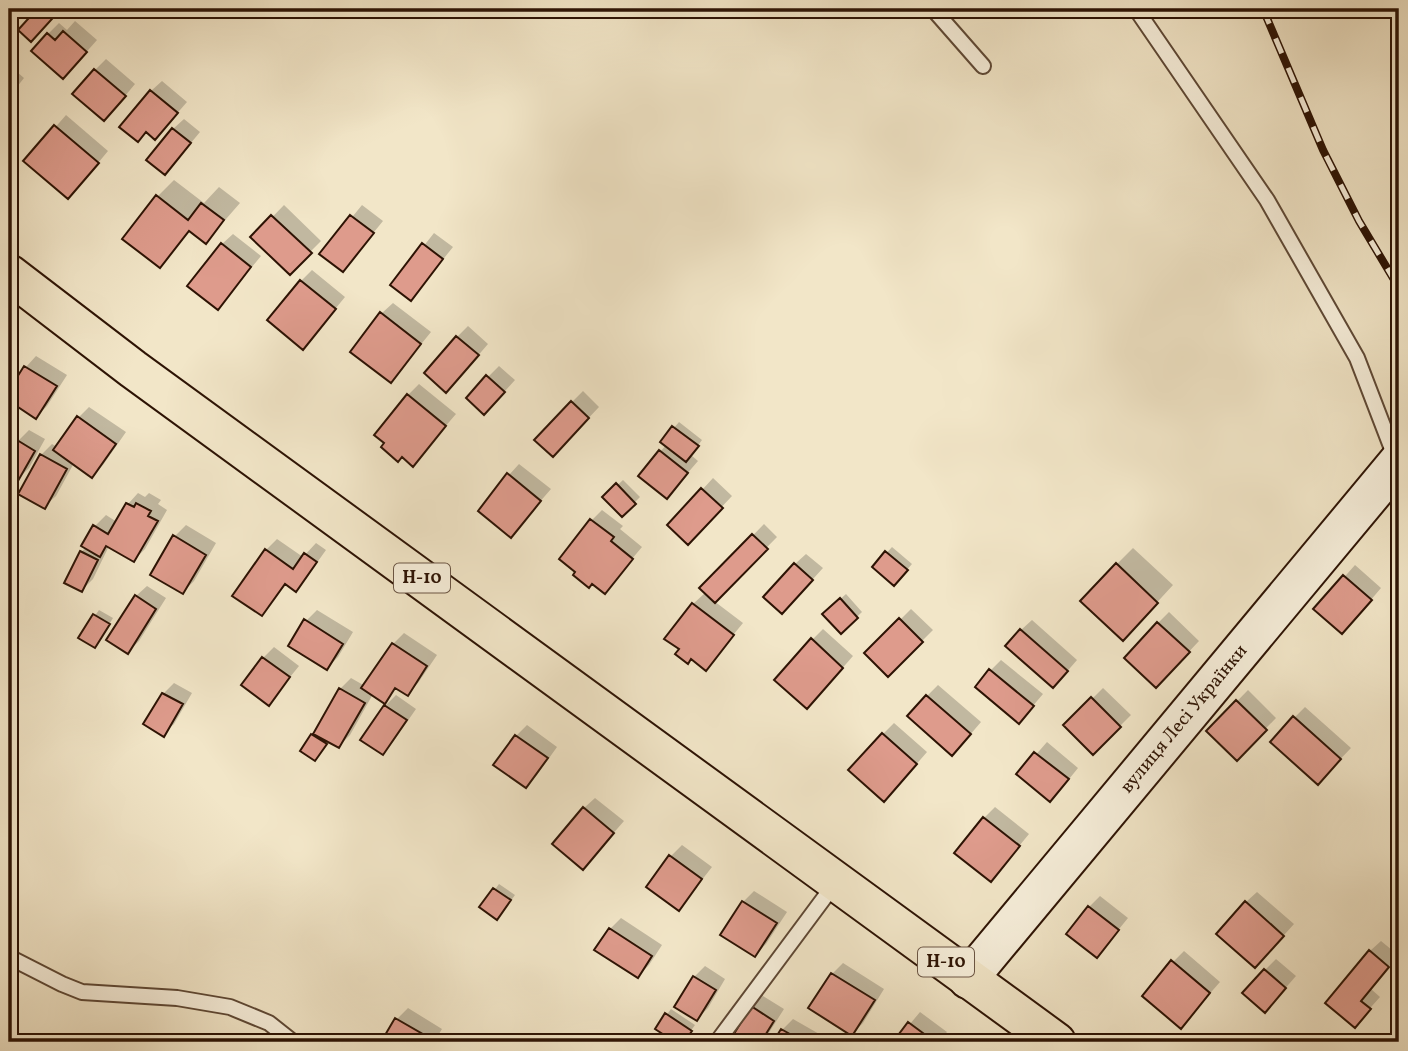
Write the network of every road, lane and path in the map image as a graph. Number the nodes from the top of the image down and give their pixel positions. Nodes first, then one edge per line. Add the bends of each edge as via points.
1 (933, 9) edge
2 (1136, 9) edge
3 (983, 66) dead end
4 (9, 274) edge
5 (1398, 463) edge
6 (836, 880) junction
7 (9, 957) edge
8 (968, 979) junction
9 (293, 1042) edge
10 (717, 1042) edge
11 (1056, 1042) edge

1 - 3 lane
2 - 5 lane via 1267,200 1357,358
4 - 6 main road, Н-10
5 - 8 street, вулиця Лесі Українки
6 - 8 main road, Н-10
6 - 10 lane
7 - 9 lane via 82,992 177,998 230,1007 269,1023
8 - 11 main road, Н-10

